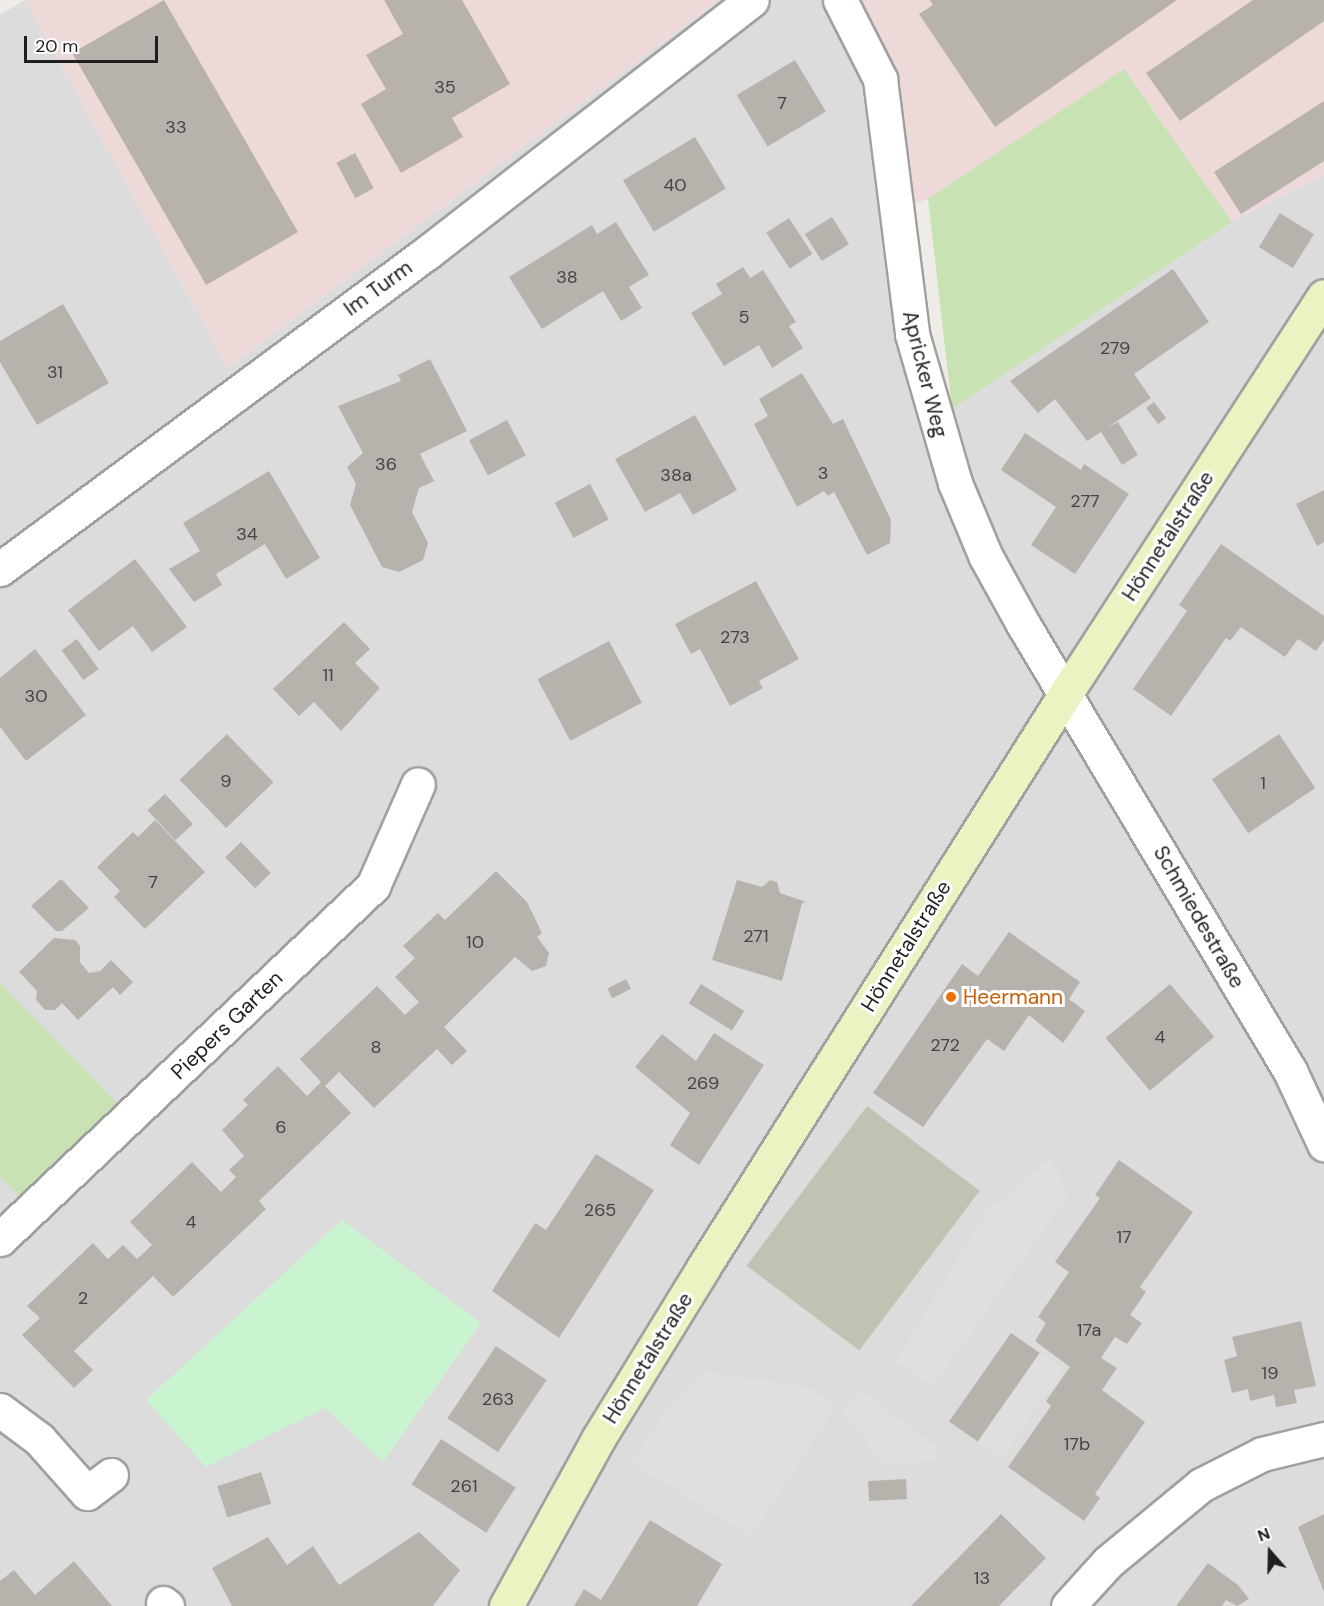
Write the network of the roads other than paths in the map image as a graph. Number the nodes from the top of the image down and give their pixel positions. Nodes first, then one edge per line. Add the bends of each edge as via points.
1 (752, 0) edge
2 (840, 0) edge
3 (1324, 296) edge
4 (0, 569) edge
5 (1066, 693) junction
6 (418, 784) dead end
7 (1324, 1144) edge
8 (0, 1239) edge
9 (0, 1410) edge
10 (1324, 1439) edge
11 (111, 1475) dead end
12 (506, 1606) edge
13 (1068, 1606) edge

1 - 4 street, Im Turm via 428,252
2 - 5 street, Apricker Weg via 880,79 912,334 955,483 986,557
3 - 5 main road, Hönnetalstraße
5 - 7 street, Schmiedestraße via 1290,1071
5 - 12 main road, Hönnetalstraße via 598,1439
6 - 8 street, Piepers Garten via 373,886
9 - 11 street via 39,1439 87,1493
10 - 13 street via 1262,1454 1201,1485 1108,1562

